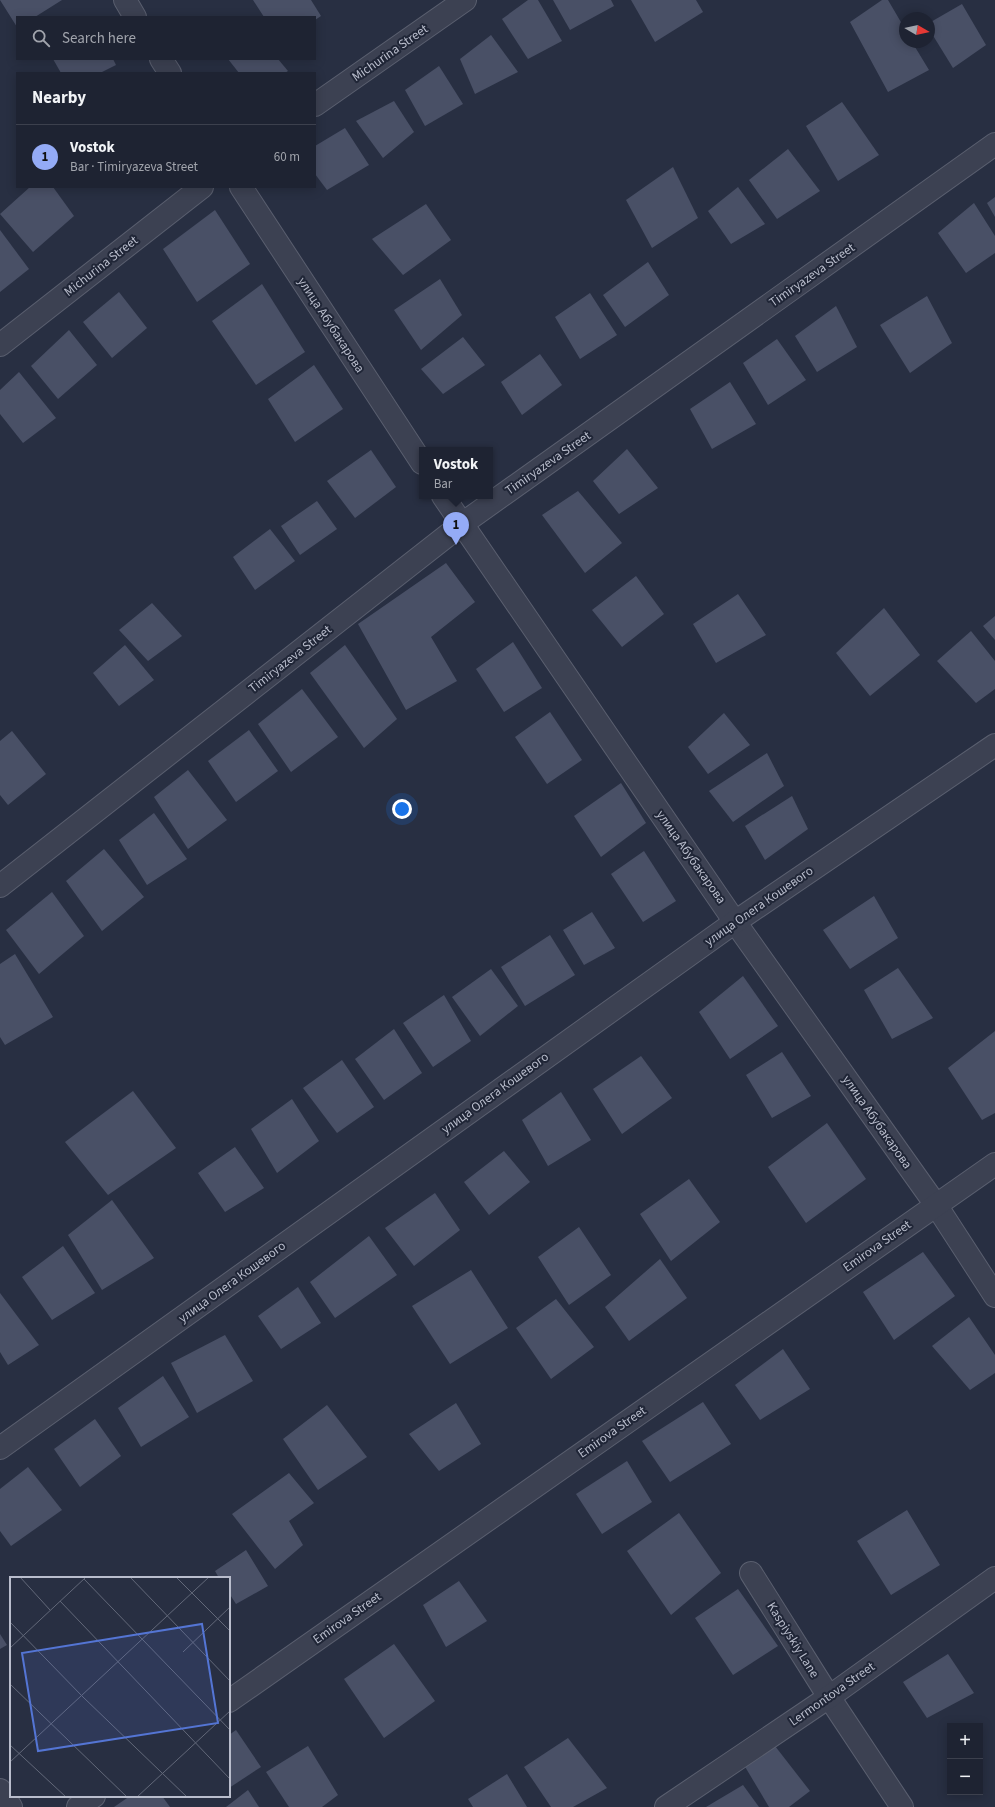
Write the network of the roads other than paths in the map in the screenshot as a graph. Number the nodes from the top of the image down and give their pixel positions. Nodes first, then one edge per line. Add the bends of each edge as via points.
1 (125, 0) edge
2 (464, 0) edge
3 (134, 16) edge
4 (162, 60) edge
5 (169, 72) edge
6 (316, 104) edge
7 (995, 144) edge
8 (201, 188) edge
9 (242, 188) edge
10 (0, 345) edge
11 (419, 458) edge
12 (445, 499) edge
13 (462, 524) junction
14 (995, 745) edge
15 (0, 886) edge
16 (735, 922) junction
17 (995, 1164) edge
18 (936, 1205) junction
19 (995, 1296) edge
20 (0, 1448) edge
21 (751, 1573) dead end
22 (995, 1578) edge
23 (829, 1697) junction
24 (230, 1700) edge
25 (0, 1790) edge
26 (93, 1797) edge
27 (11, 1807) edge
28 (78, 1807) edge
29 (666, 1807) edge
30 (902, 1807) edge

1 - 3 street
2 - 6 street, Michurina Street
4 - 5 street
7 - 13 street, Timiryazeva Street
8 - 10 street, Michurina Street
9 - 11 street, улица Абубакарова
12 - 13 street, улица Абубакарова
13 - 15 street, Timiryazeva Street
13 - 16 street, улица Абубакарова
14 - 16 street, улица Олега Кошевого
16 - 18 street, улица Абубакарова
16 - 20 street, улица Олега Кошевого
17 - 18 street, Emirova Street
18 - 19 street, улица Абубакарова
18 - 24 street, Emirova Street
21 - 23 street, Kaspiyskiy Lane
22 - 23 street, Lermontova Street
23 - 29 street, Lermontova Street
23 - 30 street, Kaspiyskiy Lane
25 - 27 street
26 - 28 street

